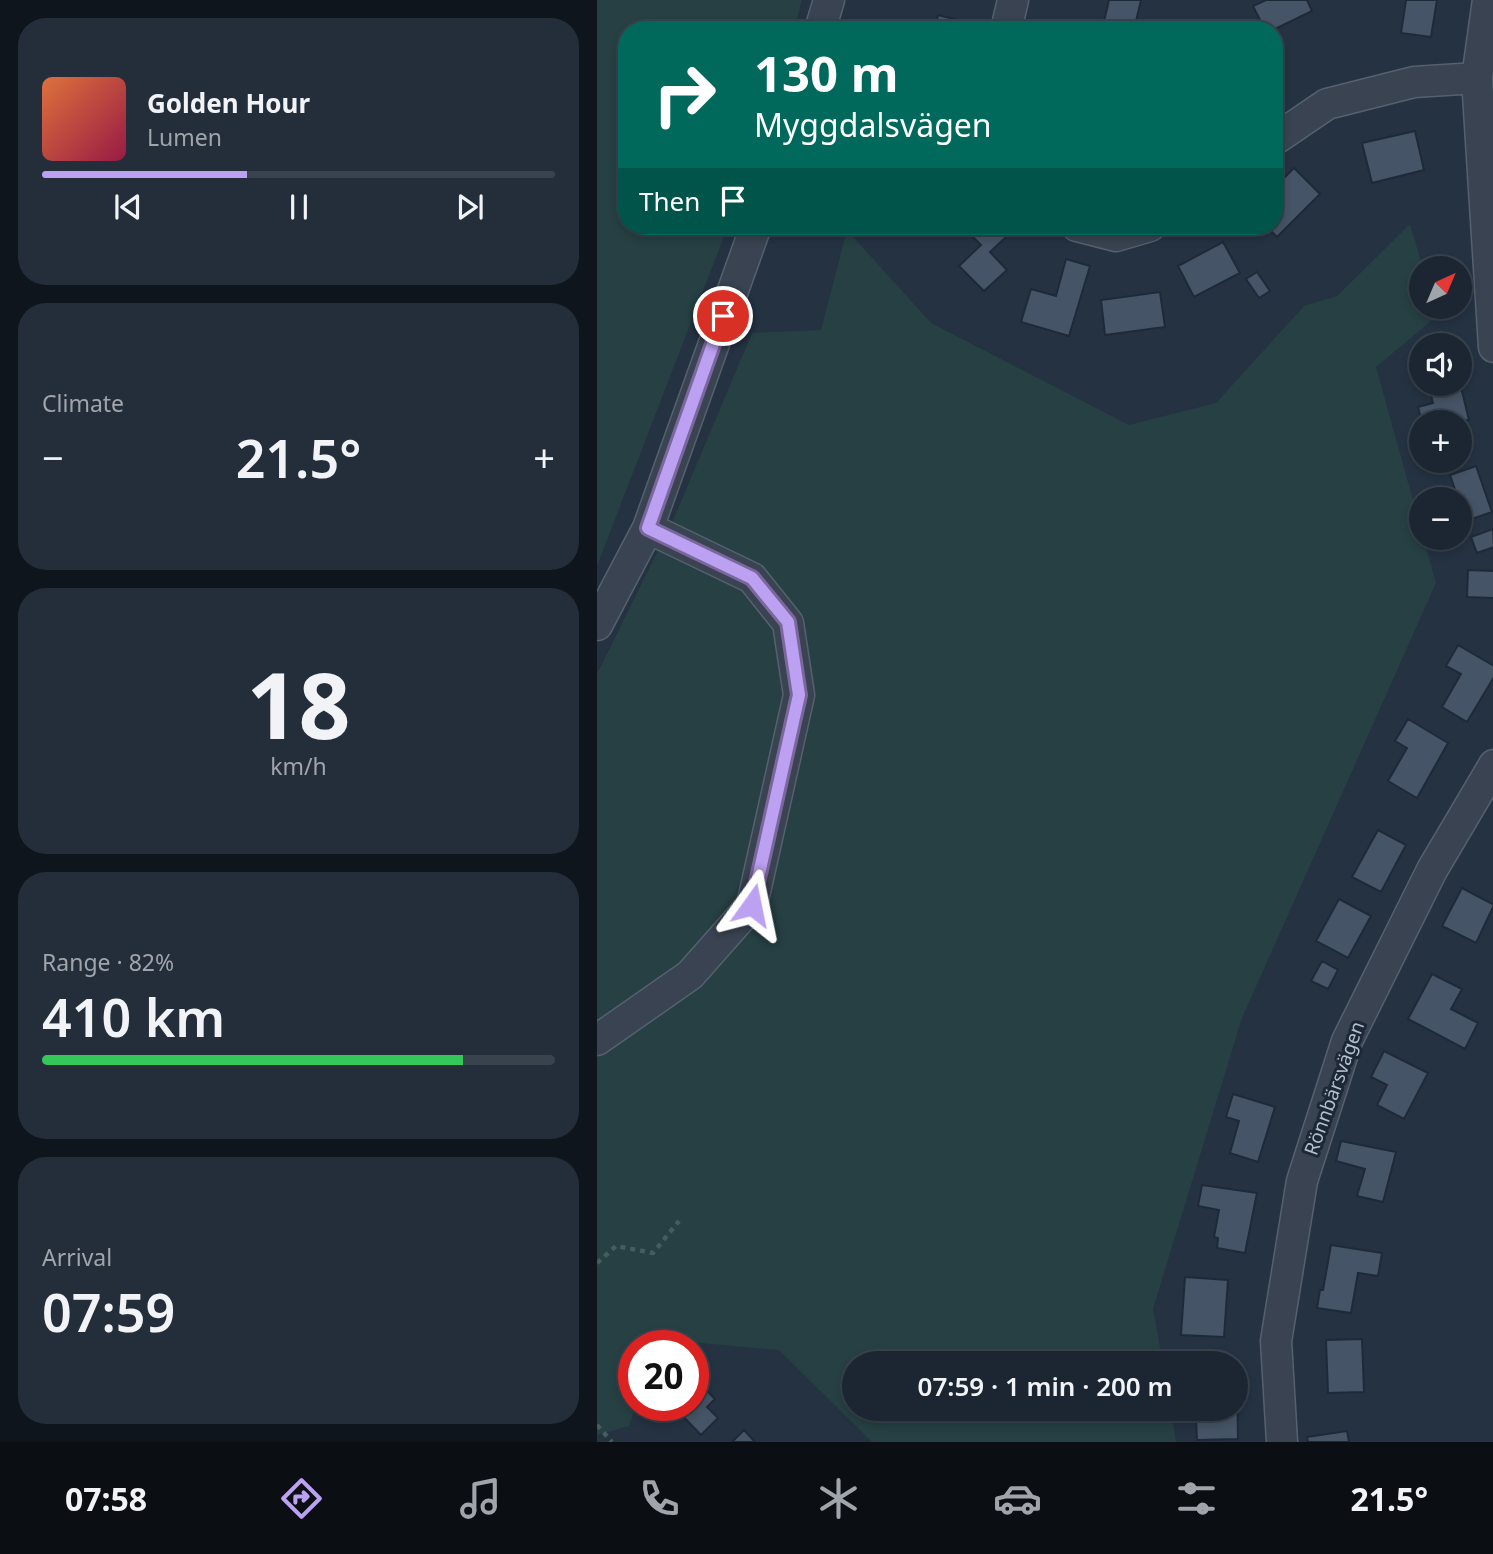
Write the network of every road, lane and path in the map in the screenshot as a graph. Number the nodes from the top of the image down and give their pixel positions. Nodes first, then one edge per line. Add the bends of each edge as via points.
1 (829, 0) edge
2 (1013, 0) edge
3 (1488, 0) edge
4 (823, 21) edge
5 (1008, 21) edge
6 (1477, 78) junction
7 (1283, 134) edge
8 (753, 235) edge
9 (1493, 347) edge
10 (648, 528) junction
11 (597, 625) edge
12 (1493, 765) edge
13 (597, 1040) edge
14 (679, 1221) dead end
15 (597, 1263) edge
16 (597, 1425) edge
17 (612, 1442) edge
18 (1282, 1442) edge

1 - 4 street
2 - 5 street
3 - 6 street
6 - 7 street via 1414,82 1327,104
6 - 9 street
8 - 10 street
10 - 11 street
10 - 13 street via 752,578 788,622 799,695 752,905 690,975
12 - 18 street, Rönnbärsvägen via 1432,870 1347,1041 1302,1181 1276,1341
14 - 15 path via 652,1253 616,1246
16 - 17 path

